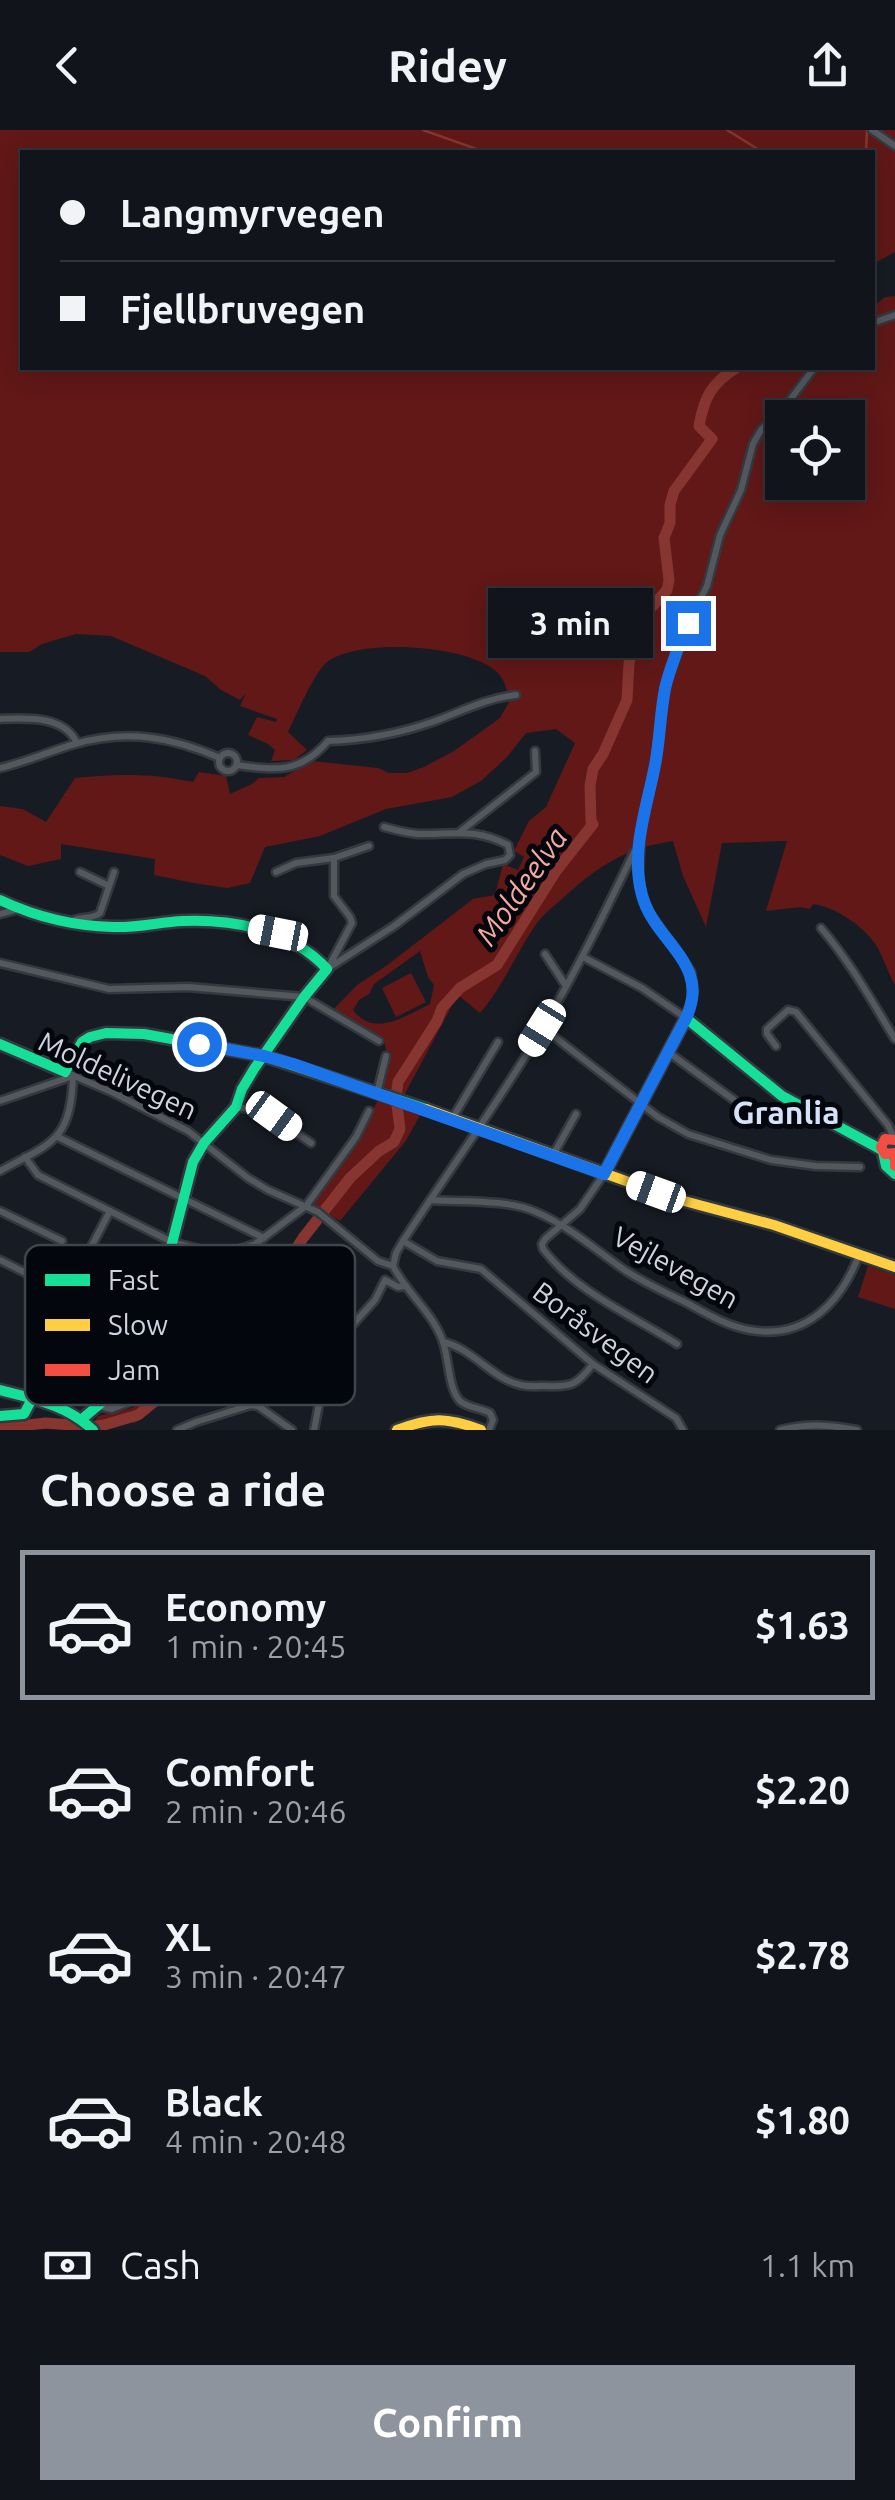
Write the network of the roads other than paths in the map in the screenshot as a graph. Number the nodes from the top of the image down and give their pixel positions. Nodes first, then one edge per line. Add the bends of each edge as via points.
1 (872, 130) edge
2 (895, 146) edge
3 (813, 370) edge
4 (516, 696) dead end
5 (0, 719) edge
6 (77, 743) junction
7 (535, 751) dead end
8 (0, 768) edge
9 (384, 828) dead end
10 (460, 832) junction
11 (370, 846) dead end
12 (640, 849) junction
13 (334, 858) junction
14 (80, 872) dead end
15 (114, 872) dead end
16 (276, 872) dead end
17 (109, 886) junction
18 (0, 900) edge
19 (18, 909) junction
20 (0, 914) edge
21 (70, 922) junction
22 (821, 928) dead end
23 (545, 954) dead end
24 (582, 957) junction
25 (0, 963) edge
26 (323, 964) junction
27 (566, 986) junction
28 (304, 996) junction
29 (686, 1018) junction
30 (542, 1028) junction
31 (895, 1039) edge
32 (378, 1041) dead end
33 (498, 1042) dead end
34 (0, 1044) edge
35 (776, 1046) dead end
36 (668, 1052) junction
37 (264, 1056) junction
38 (386, 1056) dead end
39 (69, 1074) junction
40 (380, 1093) junction
41 (734, 1100) dead end
42 (0, 1102) edge
43 (641, 1104) junction
44 (236, 1107) junction
45 (369, 1110) dead end
46 (576, 1114) dead end
47 (452, 1119) junction
48 (480, 1129) junction
49 (58, 1137) junction
50 (204, 1143) junction
51 (311, 1143) dead end
52 (887, 1146) edge
53 (553, 1155) junction
54 (25, 1157) junction
55 (860, 1167) dead end
56 (895, 1170) edge
57 (0, 1171) edge
58 (604, 1174) junction
59 (184, 1198) junction
60 (430, 1200) junction
61 (306, 1206) junction
62 (110, 1211) junction
63 (0, 1212) edge
64 (561, 1226) junction
65 (264, 1238) junction
66 (62, 1240) dead end
67 (403, 1241) junction
68 (172, 1242) junction
69 (92, 1245) edge
70 (171, 1245) edge
71 (183, 1245) edge
72 (253, 1245) edge
73 (859, 1255) junction
74 (0, 1260) edge
75 (393, 1266) junction
76 (895, 1267) edge
77 (25, 1272) edge
78 (407, 1286) junction
79 (355, 1322) edge
80 (443, 1342) junction
81 (677, 1344) dead end
82 (593, 1364) junction
83 (0, 1390) edge
84 (25, 1397) edge
85 (29, 1405) edge
86 (51, 1405) edge
87 (122, 1405) edge
88 (319, 1405) edge
89 (98, 1406) joint
90 (0, 1416) edge
91 (88, 1424) edge
92 (177, 1430) edge
93 (292, 1430) edge
94 (314, 1430) edge
95 (397, 1430) edge
96 (481, 1430) edge
97 (490, 1430) edge
98 (683, 1430) edge
99 (780, 1430) edge
100 (857, 1430) edge

1 - 2 street
3 - 12 street via 753,444 707,586 677,652
4 - 6 street via 497,696 412,729 328,741 294,766 236,765 226,771 220,758 148,736
5 - 6 street via 44,720
6 - 8 street
7 - 10 street via 536,772
9 - 10 street
10 - 26 street via 503,842 508,858 462,874 394,926
11 - 13 street
12 - 24 street
12 - 29 street via 648,912 690,972 694,991
13 - 16 street
13 - 26 street via 334,896 352,926
14 - 17 street
15 - 17 street
17 - 21 street via 100,914
18 - 19 street
19 - 20 street
19 - 21 street
21 - 26 street via 127,927 194,920 253,928 301,944
22 - 31 street
23 - 27 street
24 - 27 street
24 - 29 street
25 - 28 street via 109,989
26 - 28 street
27 - 30 street
28 - 32 street
28 - 37 street
29 - 36 street
29 - 52 street via 782,1096
30 - 43 street
30 - 48 street
33 - 47 street
34 - 39 street, Moldelivegen
35 - 52 street via 767,1030 788,1010 796,1012 892,1131
36 - 41 street
36 - 43 street
37 - 39 street via 106,1033 82,1042
37 - 40 street
37 - 44 street
38 - 40 street
39 - 42 street
39 - 49 street via 70,1104
39 - 50 street, Moldelivegen
40 - 47 street
43 - 55 street via 678,1129 749,1154
43 - 58 street
44 - 50 street
44 - 51 street via 264,1111
45 - 61 street
46 - 53 street
47 - 48 street
48 - 53 street
48 - 60 street
49 - 54 street
49 - 59 street
50 - 59 street
50 - 61 street, Moldelivegen via 248,1178
52 - 56 street via 886,1166
53 - 58 street
54 - 57 street
54 - 62 street via 38,1174
58 - 64 street
58 - 73 street
59 - 65 street
59 - 68 street
60 - 64 street, Vejlevegen via 513,1205
60 - 67 street
61 - 65 street
61 - 75 street, Moldelivegen
62 - 68 street
62 - 69 street
63 - 66 street
64 - 73 street, Vejlevegen via 638,1278 752,1330 794,1327 823,1311 844,1289
64 - 81 street via 543,1241 548,1255 589,1291
65 - 72 street
67 - 75 street
67 - 82 street, Boråsvegen via 437,1261 481,1270
68 - 70 street
68 - 71 street
73 - 76 street
74 - 77 street
75 - 78 street, Moldelivegen
78 - 79 street via 385,1280
78 - 80 street, Moldelivegen
80 - 82 street via 518,1385 568,1387
80 - 97 street, Moldelivegen via 456,1394 466,1405 490,1412
82 - 98 street, Boråsvegen via 676,1418
83 - 84 street
85 - 90 street via 24,1414
86 - 91 street
87 - 89 street
88 - 94 street
89 - 91 street
92 - 93 street via 252,1406
95 - 96 street via 434,1418
99 - 100 street via 806,1424

